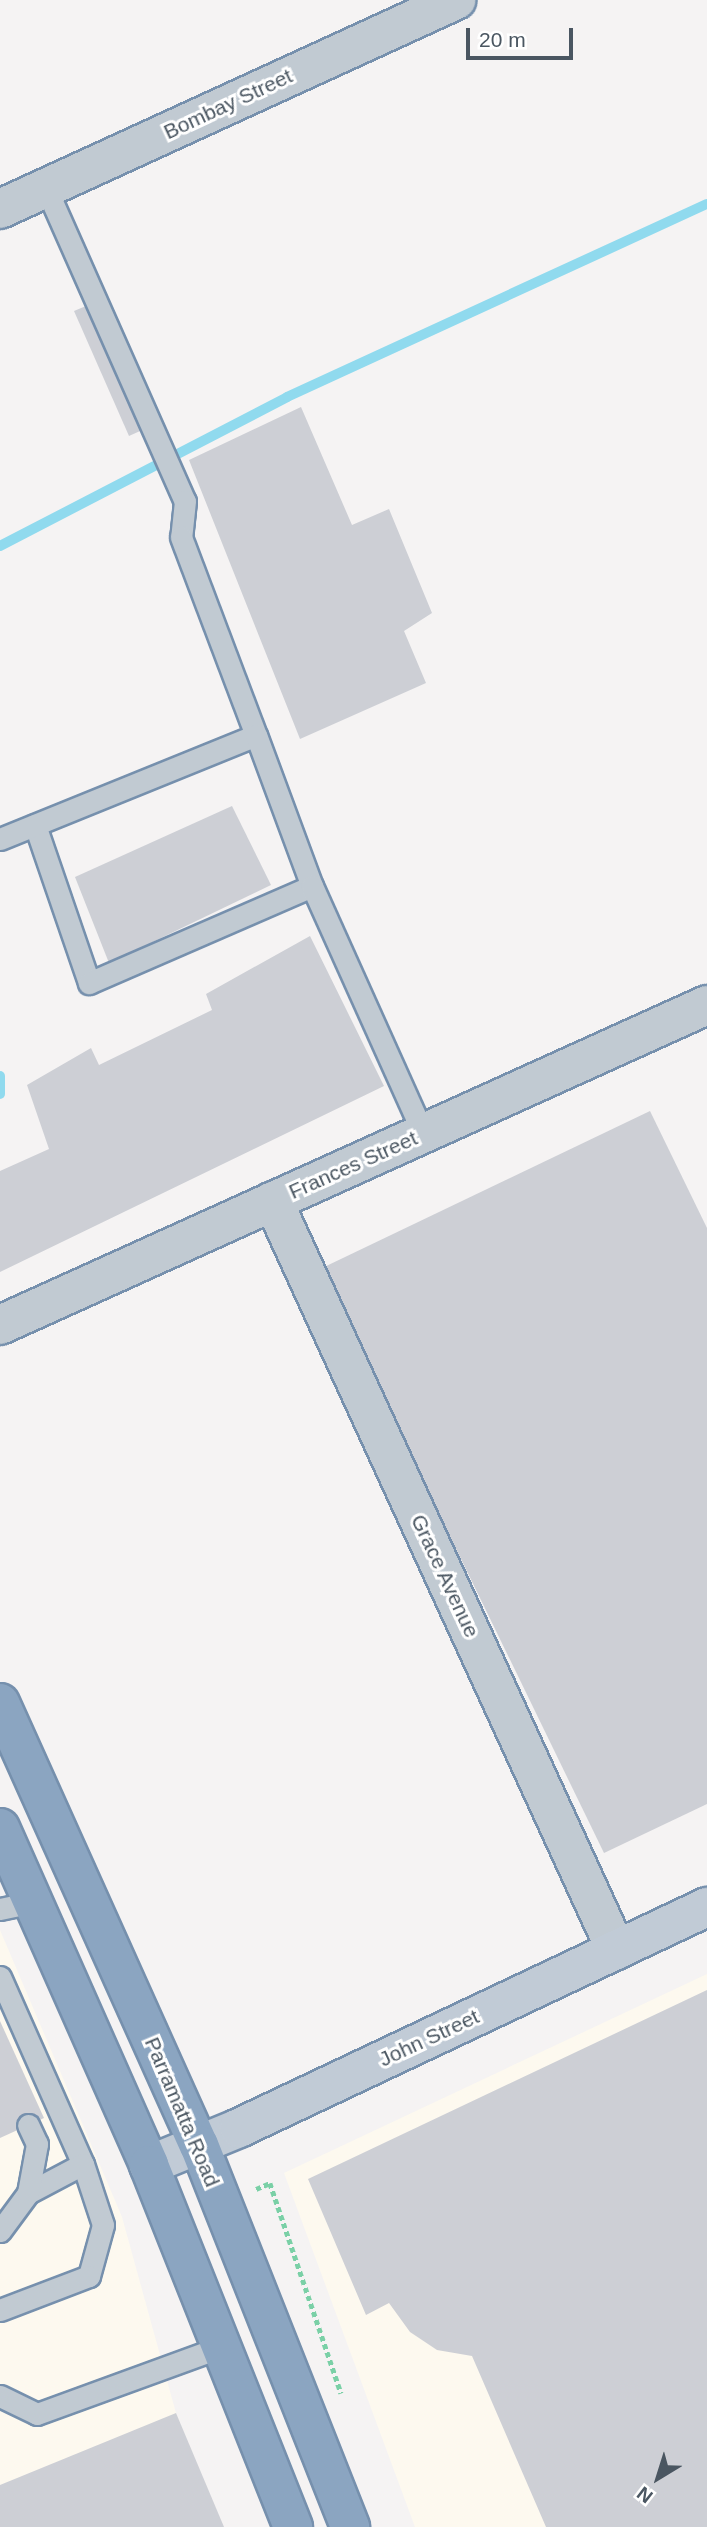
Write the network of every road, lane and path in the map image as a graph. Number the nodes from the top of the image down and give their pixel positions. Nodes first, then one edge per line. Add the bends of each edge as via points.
1 (456, 0) edge
2 (46, 188) junction
3 (0, 209) edge
4 (256, 735) junction
5 (35, 825) junction
6 (0, 839) edge
7 (312, 886) junction
8 (707, 1005) edge
9 (423, 1133) junction
10 (273, 1201) junction
11 (0, 1325) edge
12 (0, 1703) edge
13 (0, 1828) edge
14 (16, 1905) edge
15 (707, 1907) edge
16 (616, 1950) junction
17 (0, 1977) edge
18 (28, 2125) dead end
19 (199, 2145) junction
20 (83, 2164) junction
21 (149, 2165) junction
22 (251, 2191) dead end
23 (28, 2193) junction
24 (0, 2231) edge
25 (0, 2311) edge
26 (220, 2347) junction
27 (0, 2396) edge
28 (344, 2404) dead end
29 (293, 2527) edge
30 (350, 2527) edge

1 - 2 street, Bombay Street
2 - 3 street, Bombay Street
2 - 4 lane via 185,501 181,537
4 - 5 lane
4 - 7 lane
5 - 6 lane
5 - 7 lane via 89,984
7 - 9 lane
8 - 9 street, Frances Street
9 - 10 street, Frances Street
10 - 11 street, Frances Street
10 - 16 street, Grace Avenue
12 - 19 highway, Parramatta Road
13 - 14 highway
14 - 21 highway
15 - 16 street, John Street
16 - 19 street, John Street
17 - 20 lane
18 - 23 lane via 37,2144
19 - 21 street, John Street
19 - 30 highway, Parramatta Road
20 - 23 lane
20 - 25 lane via 103,2225 89,2276
21 - 26 highway
22 - 28 path via 270,2183
23 - 24 lane
26 - 27 lane via 37,2414
26 - 29 highway

